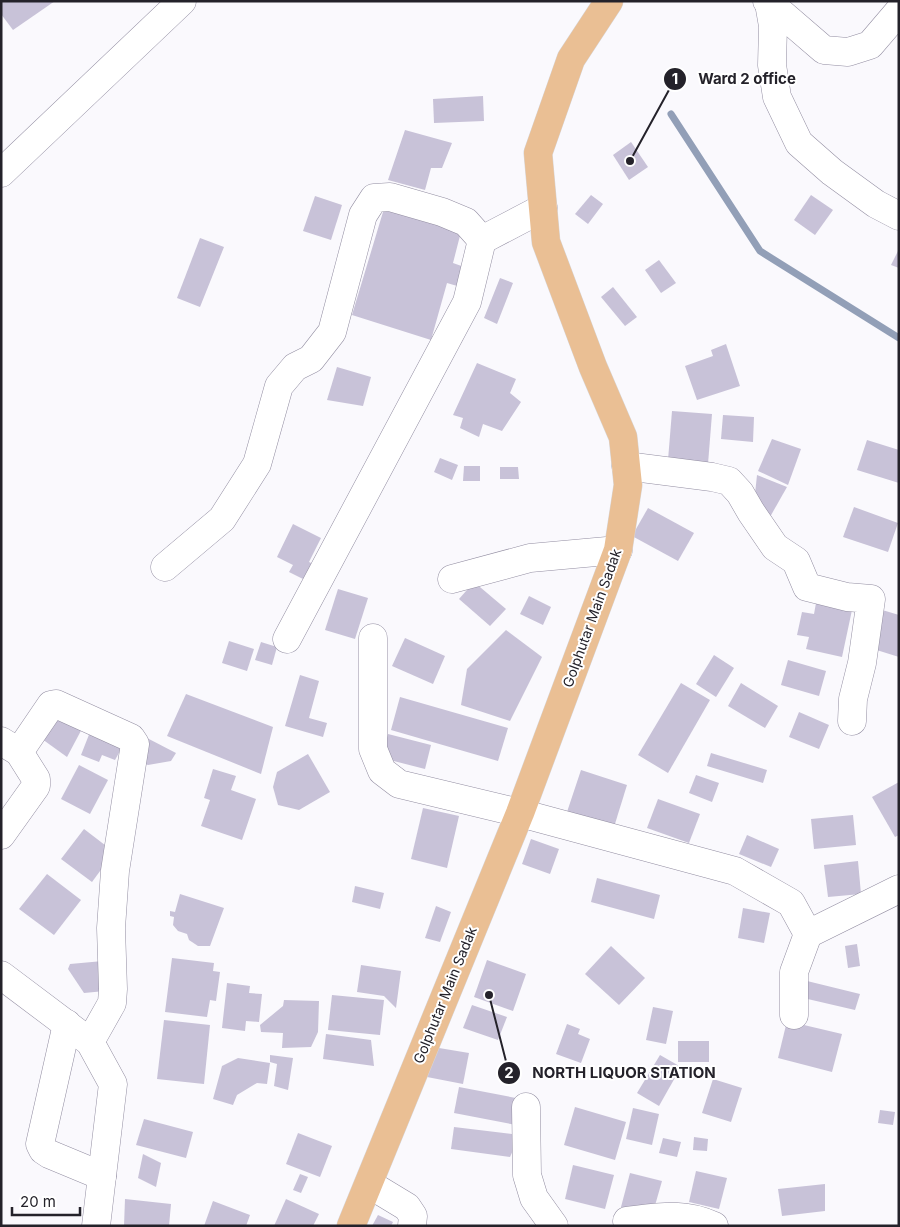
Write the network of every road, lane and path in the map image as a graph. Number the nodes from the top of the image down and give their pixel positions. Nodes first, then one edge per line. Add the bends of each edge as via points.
1 (182, 1) edge
2 (609, 1) edge
3 (768, 2) edge
4 (898, 14) edge
5 (1, 173) edge
6 (543, 208) junction
7 (899, 216) edge
8 (482, 240) junction
9 (626, 466) junction
10 (618, 550) junction
11 (165, 567) dead end
12 (452, 579) dead end
13 (373, 638) dead end
14 (287, 639) dead end
15 (852, 721) dead end
16 (10, 746) edge
17 (520, 813) junction
18 (1, 835) edge
19 (899, 889) edge
20 (808, 934) junction
21 (1, 975) edge
22 (794, 1015) dead end
23 (67, 1024) junction
24 (90, 1042) junction
25 (526, 1107) dead end
26 (102, 1176) junction
27 (369, 1184) junction
28 (627, 1221) dead end
29 (96, 1226) edge
30 (352, 1226) edge
31 (412, 1226) edge
32 (554, 1226) edge
33 (714, 1226) edge

1 - 5 street
2 - 6 main road, Golphutar Main Sadak via 571,60 538,153
3 - 4 street via 824,50 848,52 870,45
3 - 7 street via 773,26 772,65 777,97 799,143 832,172 876,204
6 - 8 street
6 - 9 main road, Golphutar Main Sadak via 546,242 623,437
8 - 11 street via 466,222 442,212 390,197 374,198 363,215 332,332 311,359 295,367 279,386 257,464 222,519
8 - 14 street via 467,302
9 - 10 main road, Golphutar Main Sadak via 628,485
9 - 15 street via 729,481 774,547 796,561 807,587 871,599 862,663 852,699
10 - 12 street via 530,558
10 - 17 main road, Golphutar Main Sadak
13 - 17 street via 373,749 382,771 399,784
16 - 18 street via 36,779 36,786
16 - 24 street via 51,704 131,738 135,744 115,871 111,928 112,1003
17 - 20 street via 735,871 792,903
17 - 27 main road, Golphutar Main Sadak
19 - 20 street
20 - 22 street via 794,972
21 - 23 street
23 - 24 street
23 - 26 street via 40,1144 49,1154
24 - 26 street via 113,1084
25 - 32 street via 527,1175 534,1198
26 - 29 street
27 - 30 main road, Golphutar Main Sadak
27 - 31 street via 407,1208 413,1216
28 - 33 street via 673,1215 700,1219

